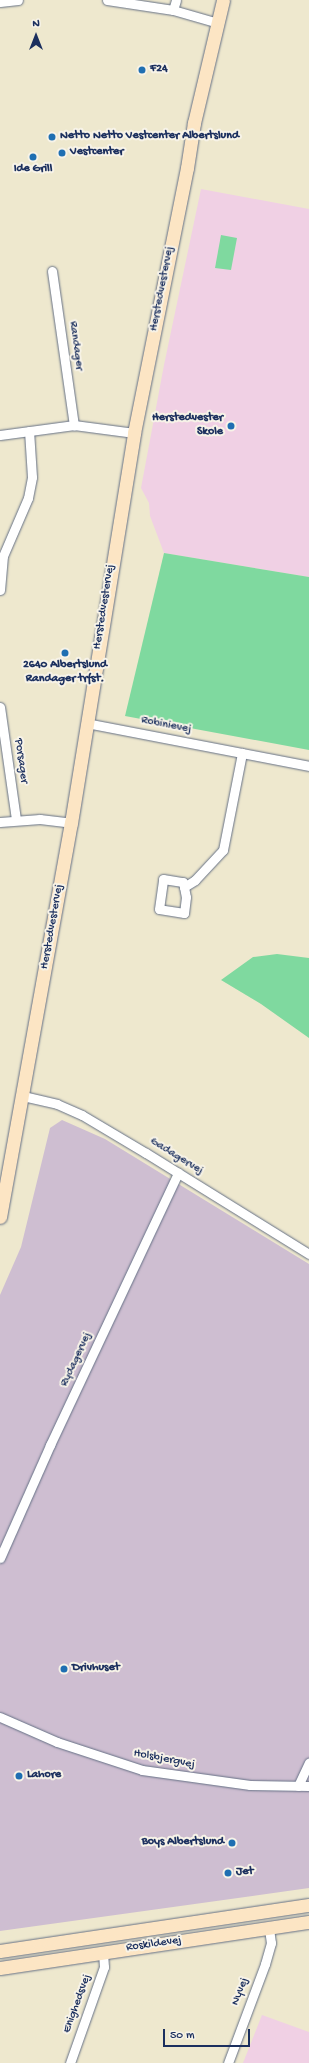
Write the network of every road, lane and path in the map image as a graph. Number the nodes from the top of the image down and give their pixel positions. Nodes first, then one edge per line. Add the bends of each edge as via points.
1 (18, 0) edge
2 (107, 0) edge
3 (176, 0) edge
4 (223, 0) edge
5 (0, 2) edge
6 (173, 10) junction
7 (218, 23) junction
8 (52, 271) dead end
9 (74, 425) junction
10 (29, 431) junction
11 (134, 433) junction
12 (0, 435) edge
13 (0, 590) edge
14 (0, 706) edge
15 (86, 723) junction
16 (242, 753) junction
17 (309, 766) edge
18 (16, 819) junction
19 (0, 822) edge
20 (71, 823) junction
21 (184, 887) dead end
22 (23, 1096) junction
23 (178, 1173) junction
24 (4, 1176) edge
25 (0, 1217) edge
26 (309, 1254) edge
27 (0, 1558) edge
28 (0, 1717) edge
29 (309, 1762) edge
30 (298, 1786) junction
31 (309, 1786) edge
32 (309, 1906) edge
33 (309, 1922) edge
34 (269, 1928) junction
35 (0, 1951) edge
36 (103, 1952) junction
37 (0, 1968) edge
38 (70, 2063) edge
39 (228, 2063) edge

1 - 5 street
2 - 6 street
3 - 6 street
4 - 7 street, Herstedvestervej
6 - 7 street
7 - 11 street, Herstedvestervej via 194,124
8 - 9 street, Randager
9 - 10 street
9 - 11 street
10 - 12 street
10 - 13 street via 32,477 28,498 3,556
11 - 15 street, Herstedvestervej
14 - 18 street, Porsager
15 - 16 street, Robinievej
15 - 20 street, Herstedvestervej
16 - 17 street, Robinievej
16 - 21 street via 223,850 195,880
18 - 19 street
18 - 20 street via 44,819
20 - 22 street, Herstedvestervej
22 - 23 street, Gadagervej via 57,1104 82,1115
22 - 24 street, Herstedvestervej
23 - 26 street, Gadagervej
23 - 27 street, Rydagervej via 50,1445
24 - 25 street, Herstedvestervej
28 - 30 street, Holsbjergvej via 57,1742 142,1770 227,1782
29 - 30 street
30 - 31 street, Holsbjergvej
32 - 35 street, Roskildevej
33 - 34 street, Roskildevej
34 - 36 street, Roskildevej
34 - 39 street, Nyvej via 271,1943 265,1964
36 - 37 street, Roskildevej
36 - 38 street, Enighedsvej via 104,1967

